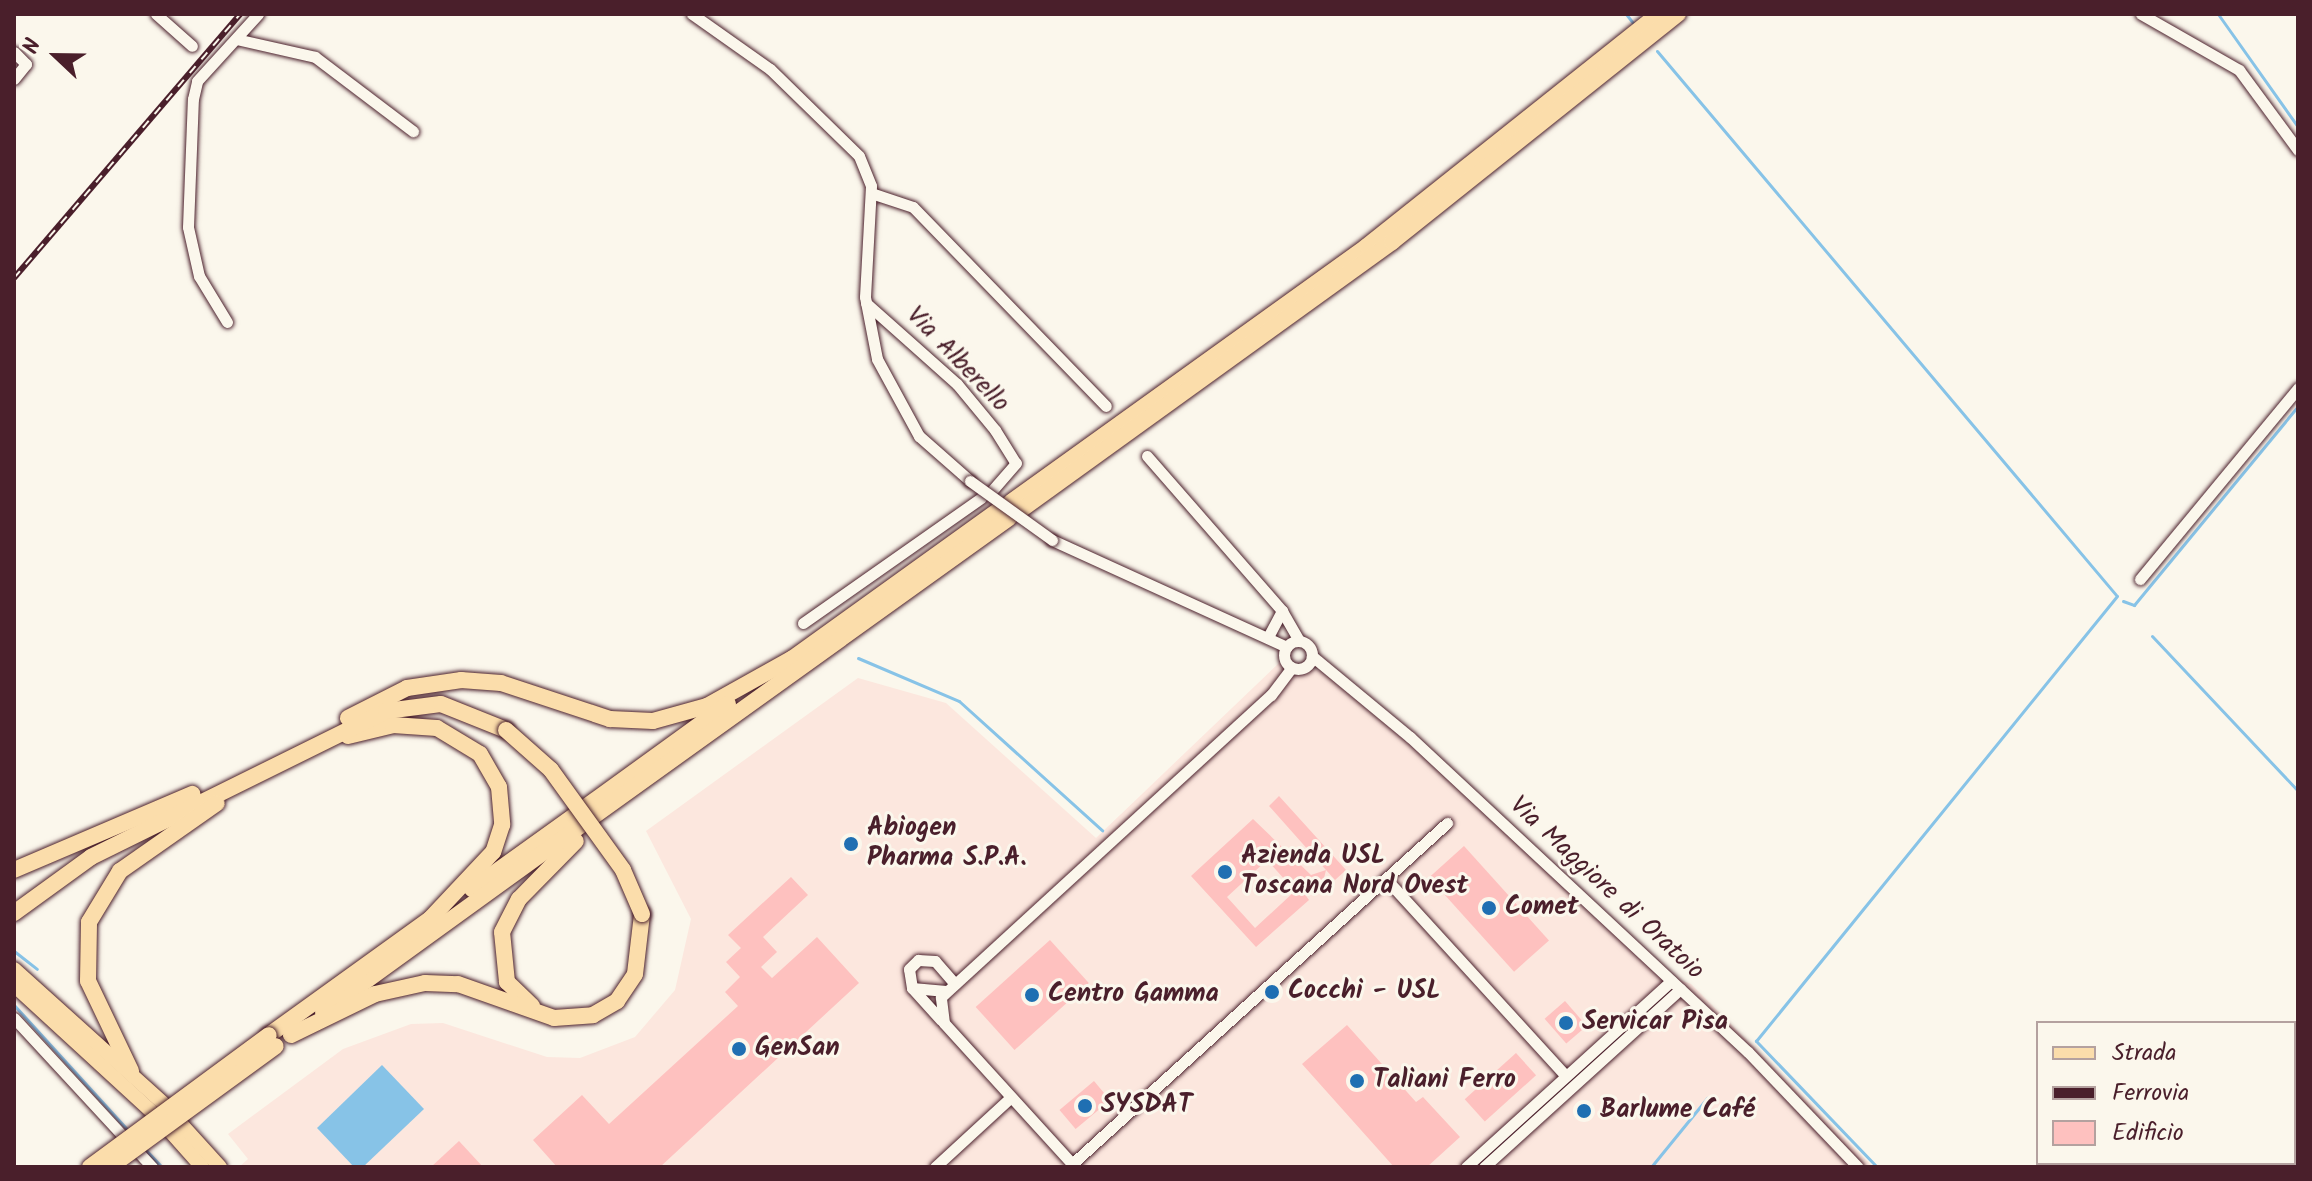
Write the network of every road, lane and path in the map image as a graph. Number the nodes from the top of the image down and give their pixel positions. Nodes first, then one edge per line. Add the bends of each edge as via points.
1 (156, 14) edge
2 (258, 14) edge
3 (692, 14) edge
4 (1659, 14) edge
5 (1678, 14) edge
6 (2141, 14) edge
7 (236, 39) junction
8 (192, 46) dead end
9 (14, 52) edge
10 (14, 79) edge
11 (413, 131) dead end
12 (2298, 150) edge
13 (871, 193) junction
14 (866, 303) junction
15 (227, 322) dead end
16 (2298, 388) edge
17 (1106, 406) dead end
18 (1147, 456) dead end
19 (993, 489) dead end
20 (981, 498) dead end
21 (1010, 510) junction
22 (2140, 579) dead end
23 (1282, 611) junction
24 (803, 623) dead end
25 (1268, 637) junction
26 (1299, 641) junction
27 (1287, 647) junction
28 (1312, 656) junction
29 (793, 658) junction
30 (1291, 668) junction
31 (305, 750) junction
32 (262, 770) junction
33 (586, 819) junction
34 (1447, 823) dead end
35 (14, 870) edge
36 (1387, 880) junction
37 (16, 911) edge
38 (430, 919) junction
39 (14, 969) edge
40 (14, 985) edge
41 (1675, 985) junction
42 (949, 987) junction
43 (912, 988) junction
44 (14, 1018) edge
45 (554, 1018) junction
46 (944, 1023) junction
47 (291, 1035) junction
48 (273, 1040) junction
49 (131, 1071) junction
50 (1566, 1076) junction
51 (1011, 1097) junction
52 (121, 1134) dead end
53 (140, 1154) dead end
54 (1073, 1165) edge
55 (90, 1167) edge
56 (110, 1167) edge
57 (152, 1167) edge
58 (202, 1167) edge
59 (220, 1167) edge
60 (935, 1167) edge
61 (1466, 1167) edge
62 (1484, 1167) edge
63 (1858, 1167) edge

1 - 8 street
2 - 7 street
3 - 13 street via 770,69 836,129 859,156
4 - 21 highway via 1367,246
5 - 21 highway via 1392,242
6 - 12 street via 2245,75
7 - 11 street via 315,57
7 - 15 street via 195,85 187,222 199,276
9 - 10 street via 26,64
13 - 14 street
13 - 17 street via 913,207
14 - 19 street, Via Alberello via 957,384 995,430 1016,463
14 - 25 street, bridge via 877,359 899,406 927,446 1052,540
16 - 22 street
18 - 23 street, Via Maggiore di Oratoio
20 - 24 street
21 - 29 highway
21 - 33 highway
23 - 25 street
23 - 26 street, Via Maggiore di Oratoio
25 - 27 street
26 - 27 street
26 - 28 street, Via Maggiore di Oratoio
27 - 30 street
28 - 30 street via 1305,668
28 - 41 street, Via Maggiore di Oratoio via 1367,698
29 - 31 highway via 707,706 653,721 597,716 488,681 424,683 363,709
29 - 33 highway
30 - 42 street via 1271,695
31 - 32 highway
31 - 38 highway via 408,724 449,733 480,754 502,798 499,839 486,863
31 - 45 highway, bridge via 410,705 455,707 506,730 551,770 623,870 642,914 642,953 621,997 593,1015
32 - 35 highway
32 - 37 highway via 74,866
32 - 49 highway via 130,862 95,907 84,953 88,981
33 - 38 highway
33 - 45 highway via 524,893 502,932 507,982
33 - 47 highway
34 - 36 street
36 - 50 street
36 - 54 street
38 - 48 highway
39 - 49 main road
40 - 49 main road via 157,1107
41 - 50 street
41 - 62 street
41 - 63 street, Via Maggiore di Oratoio
42 - 43 street
42 - 43 street via 939,963 922,959 909,969
42 - 46 street via 939,1007
43 - 46 street
44 - 52 street
45 - 47 highway via 458,984 425,983 375,994
46 - 51 street
47 - 48 highway
48 - 55 highway, bridge
48 - 56 highway, bridge
50 - 61 street
51 - 54 street
51 - 60 street
53 - 57 street
58 - 59 main road via 176,1128

